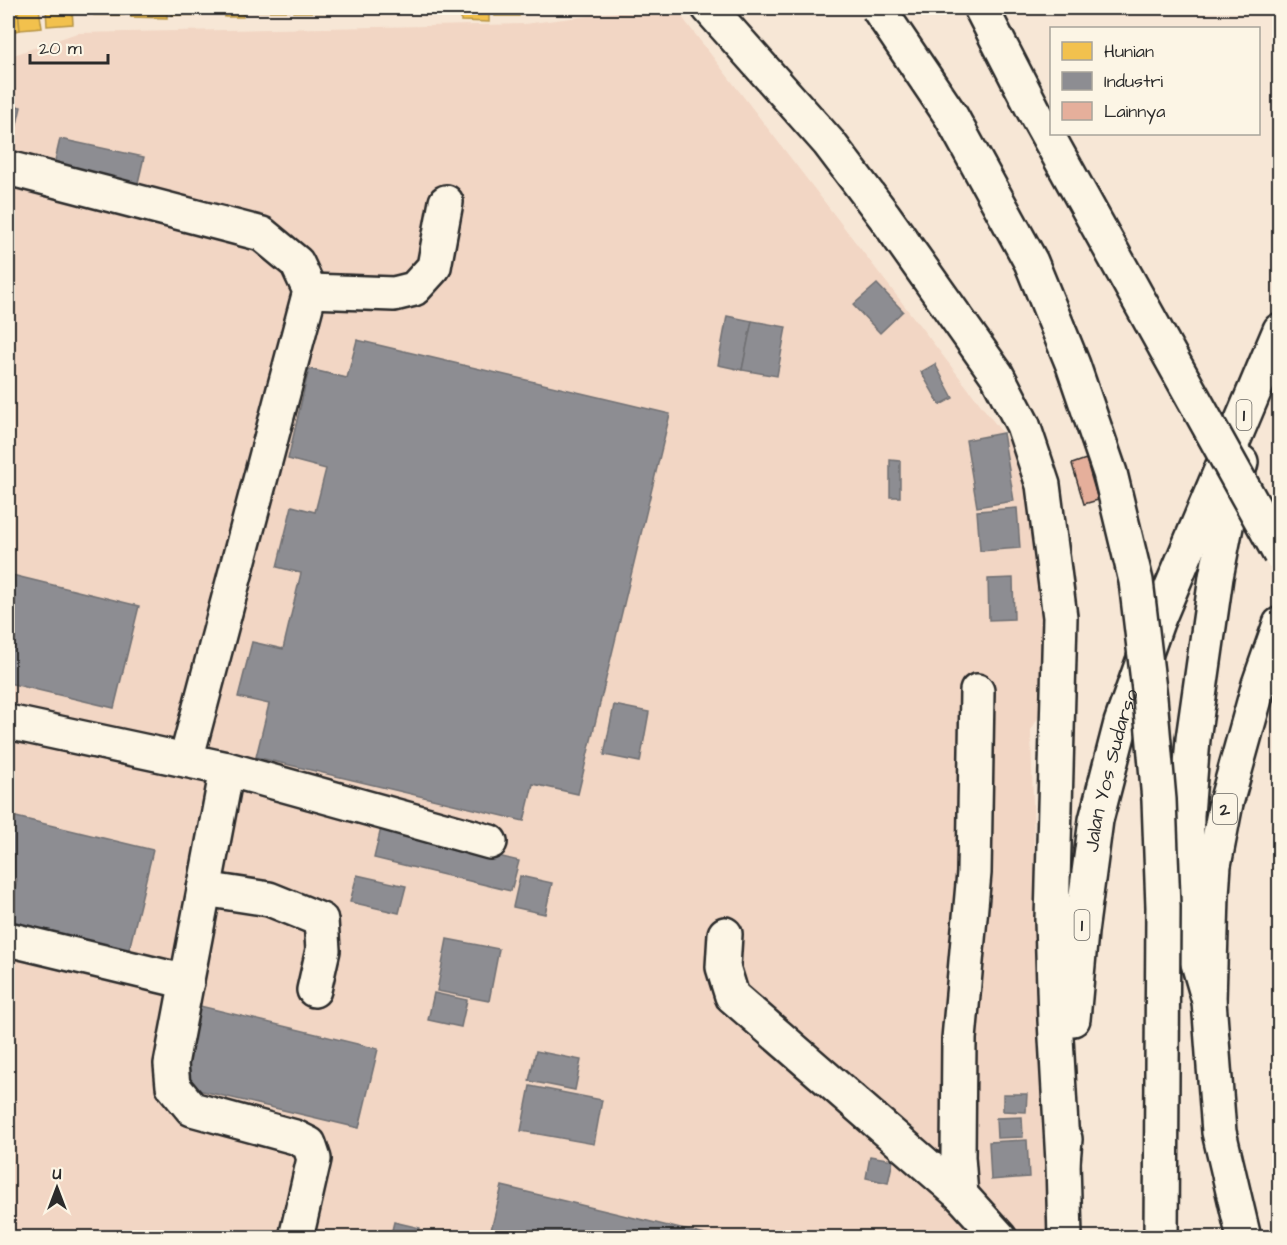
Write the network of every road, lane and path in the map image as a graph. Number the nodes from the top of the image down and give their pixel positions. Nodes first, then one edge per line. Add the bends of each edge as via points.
1 (709, 8) edge
2 (878, 8) edge
3 (981, 8) edge
4 (8, 168) edge
5 (446, 202) dead end
6 (310, 291) junction
7 (1280, 330) edge
8 (1280, 338) edge
9 (1280, 554) edge
10 (1280, 624) edge
11 (977, 691) dead end
12 (8, 722) edge
13 (186, 760) junction
14 (227, 770) junction
15 (490, 842) dead end
16 (204, 889) junction
17 (725, 934) dead end
18 (8, 939) edge
19 (187, 982) junction
20 (314, 990) dead end
21 (1209, 1001) junction
22 (1063, 1162) junction
23 (961, 1196) junction
24 (296, 1238) edge
25 (1000, 1238) edge
26 (1065, 1238) edge
27 (1161, 1238) edge
28 (1244, 1238) edge

1 - 22 main road via 829,143 997,375 1023,425 1043,485 1060,617 1052,920
2 - 27 main road, bridge via 951,116 1031,262 1073,365 1110,473 1136,581 1159,800 1163,908
3 - 9 main road, bridge
4 - 6 main road via 262,234 297,263
5 - 6 main road via 434,267 414,289 394,294
6 - 13 main road
7 - 22 main road, Jalan Yos Sudarso / 1 via 1157,622 1121,723 1096,820 1081,932
8 - 21 main road via 1243,454 1221,544 1193,739 1186,814 1186,908
10 - 21 main road, 2 via 1226,803 1212,895
11 - 23 main road via 974,873 959,1039
12 - 13 main road
13 - 14 main road
14 - 15 main road
14 - 16 main road
16 - 19 main road
16 - 20 main road via 269,899 321,920 323,950
17 - 23 main road via 723,967 732,996
18 - 19 main road
19 - 24 main road via 171,1064 173,1086 192,1109 309,1144 314,1159
21 - 28 main road, 2 via 1219,1132
22 - 26 main road, Jalan Yos Sudarso / 1
23 - 25 main road

